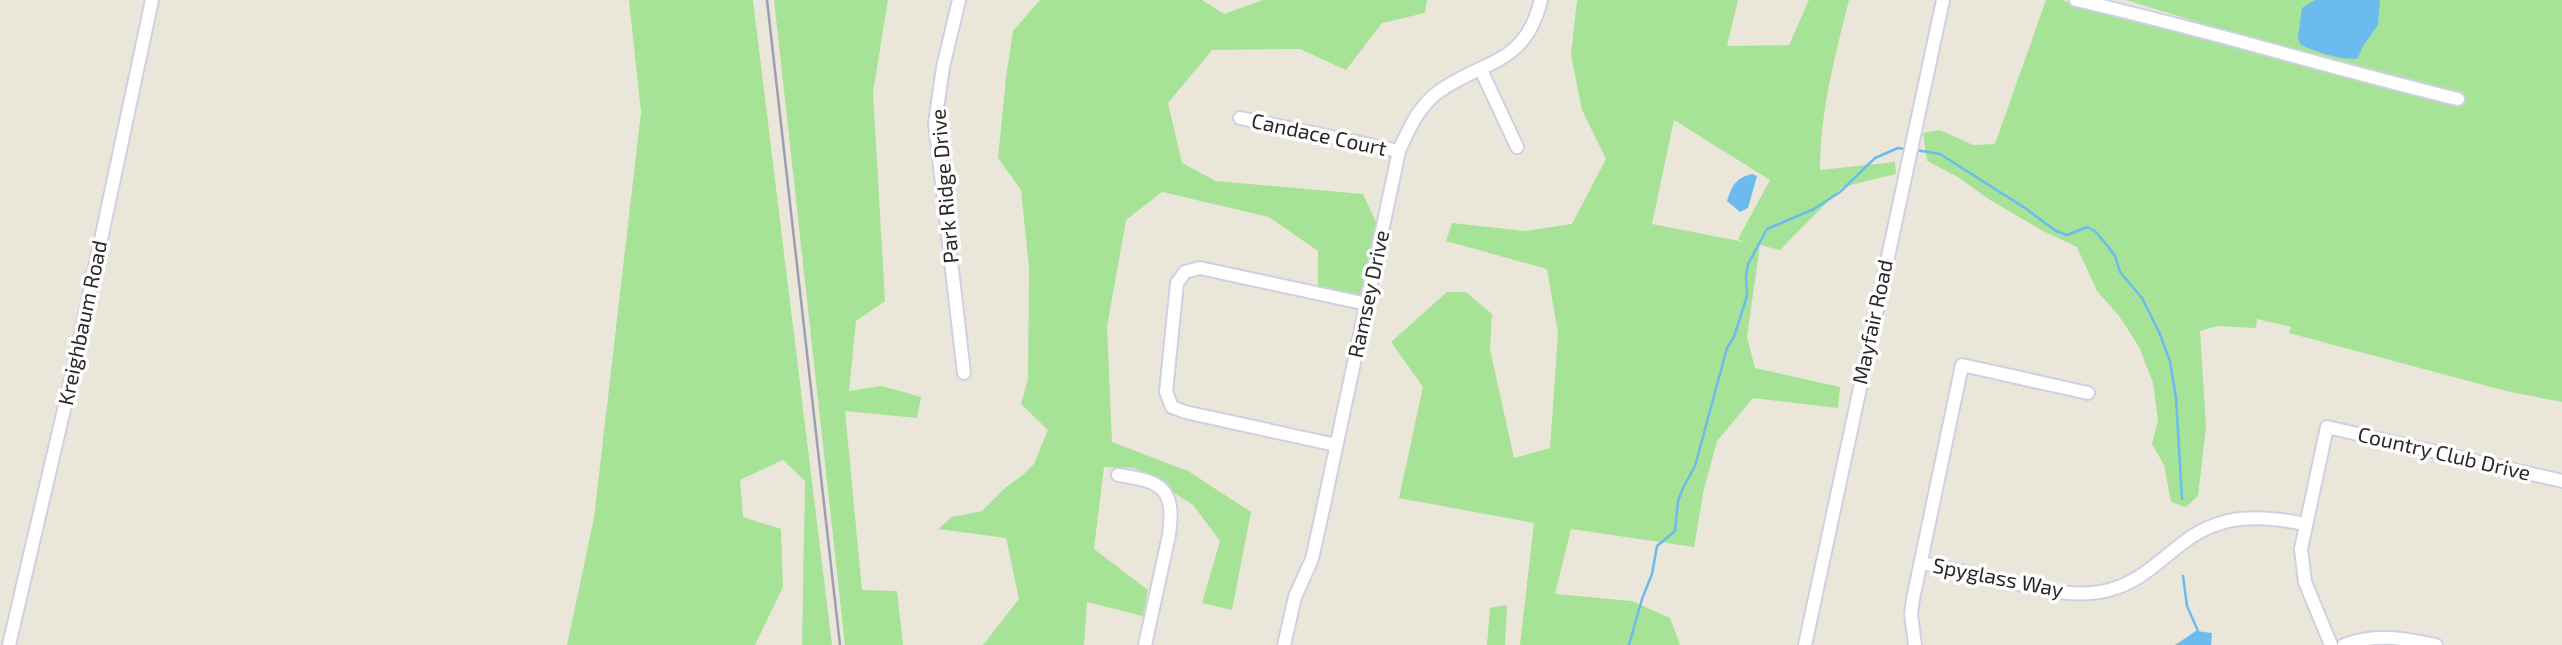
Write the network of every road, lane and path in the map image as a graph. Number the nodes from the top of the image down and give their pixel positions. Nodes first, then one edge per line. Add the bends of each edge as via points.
1 (152, 0) edge
2 (960, 0) edge
3 (1541, 0) edge
4 (1943, 0) edge
5 (2076, 0) edge
6 (1481, 69) junction
7 (2458, 99) dead end
8 (1240, 118) dead end
9 (1517, 147) dead end
10 (1399, 151) junction
11 (1367, 304) junction
12 (964, 373) dead end
13 (2088, 393) dead end
14 (1336, 445) junction
15 (1118, 475) dead end
16 (2562, 481) edge
17 (2305, 524) junction
18 (1921, 563) junction
19 (9, 645) edge
20 (1145, 645) edge
21 (1284, 645) edge
22 (1805, 645) edge
23 (1914, 645) edge
24 (2331, 645) edge
25 (2344, 645) edge
26 (2436, 645) edge

1 - 19 street, Kreighbaum Road
2 - 12 street, Park Ridge Drive via 935,122
3 - 6 street, Ramsey Drive via 1519,44
4 - 22 street, Mayfair Road
5 - 7 street
6 - 9 street
6 - 10 street, Ramsey Drive via 1430,100 1410,126
8 - 10 street, Candace Court
10 - 11 street, Ramsey Drive
11 - 14 street, Ramsey Drive
11 - 14 street via 1200,268 1185,272 1177,283 1166,396 1172,407
13 - 18 street via 1962,365
14 - 21 street, Ramsey Drive via 1312,559 1294,597
15 - 20 street via 1156,484 1170,500 1172,519
16 - 17 street, Country Club Drive via 2327,427
17 - 18 street, Spyglass Way via 2261,516 2232,519 2185,541 2140,578 2096,593 2062,593
17 - 24 street via 2301,549 2305,582
18 - 23 street via 1911,614
25 - 26 street via 2396,636

